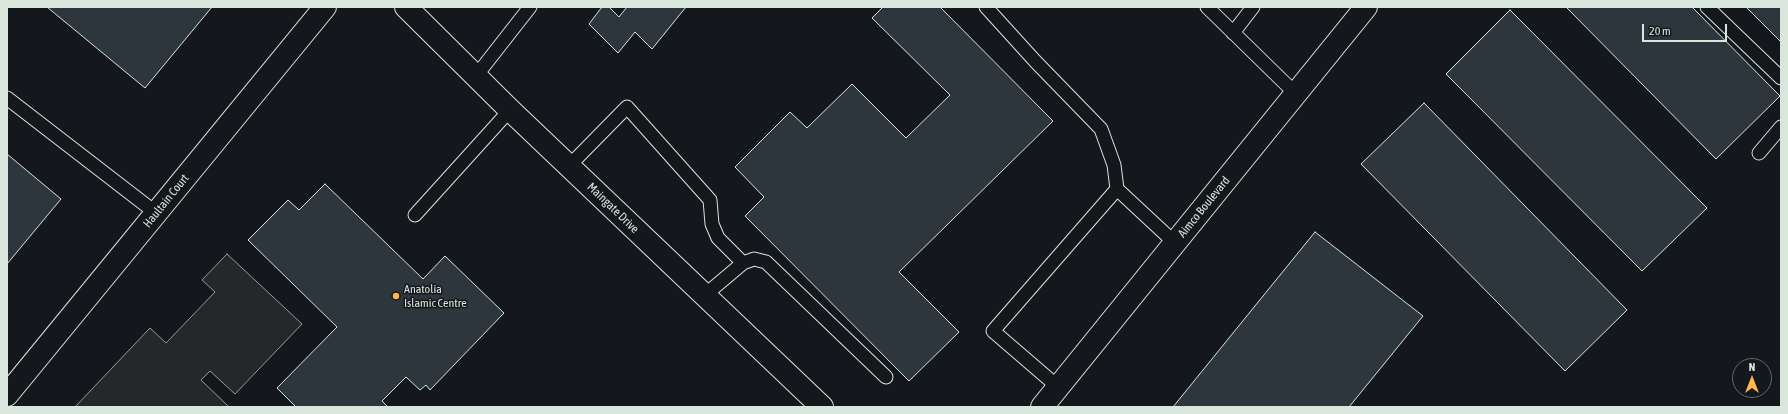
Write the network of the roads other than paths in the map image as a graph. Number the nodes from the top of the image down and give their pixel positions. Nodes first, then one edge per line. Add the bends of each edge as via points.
1 (325, 7) edge
2 (406, 7) edge
3 (530, 7) edge
4 (986, 7) edge
5 (1207, 7) edge
6 (1253, 7) edge
7 (1366, 7) edge
8 (1707, 7) edge
9 (1233, 33) junction
10 (476, 76) junction
11 (1781, 78) edge
12 (1296, 94) junction
13 (7, 98) edge
14 (510, 110) junction
15 (1781, 127) edge
16 (1759, 153) dead end
17 (569, 166) junction
18 (1117, 189) junction
19 (156, 213) junction
20 (415, 215) dead end
21 (1175, 243) junction
22 (743, 263) junction
23 (705, 296) junction
24 (886, 377) dead end
25 (1058, 387) junction
26 (7, 395) edge
27 (822, 407) edge
28 (1042, 407) edge

1 - 19 street, Haultain Court
2 - 10 street, Maingate Drive
3 - 10 lane
4 - 18 lane via 1101,129 1114,165
5 - 9 lane
6 - 9 lane
7 - 12 street, Aimco Boulevard
8 - 11 lane
9 - 12 lane
10 - 14 street, Maingate Drive
12 - 21 street, Aimco Boulevard
13 - 19 lane
14 - 17 street, Maingate Drive
14 - 20 lane
15 - 16 lane
17 - 22 lane via 627,107 710,200 712,224 718,238
17 - 23 street, Maingate Drive
18 - 21 lane
18 - 25 lane via 993,331
19 - 26 street, Haultain Court
21 - 25 street, Aimco Boulevard
22 - 23 lane
22 - 24 lane via 754,259 766,262
23 - 27 street, Maingate Drive
25 - 28 street, Aimco Boulevard

